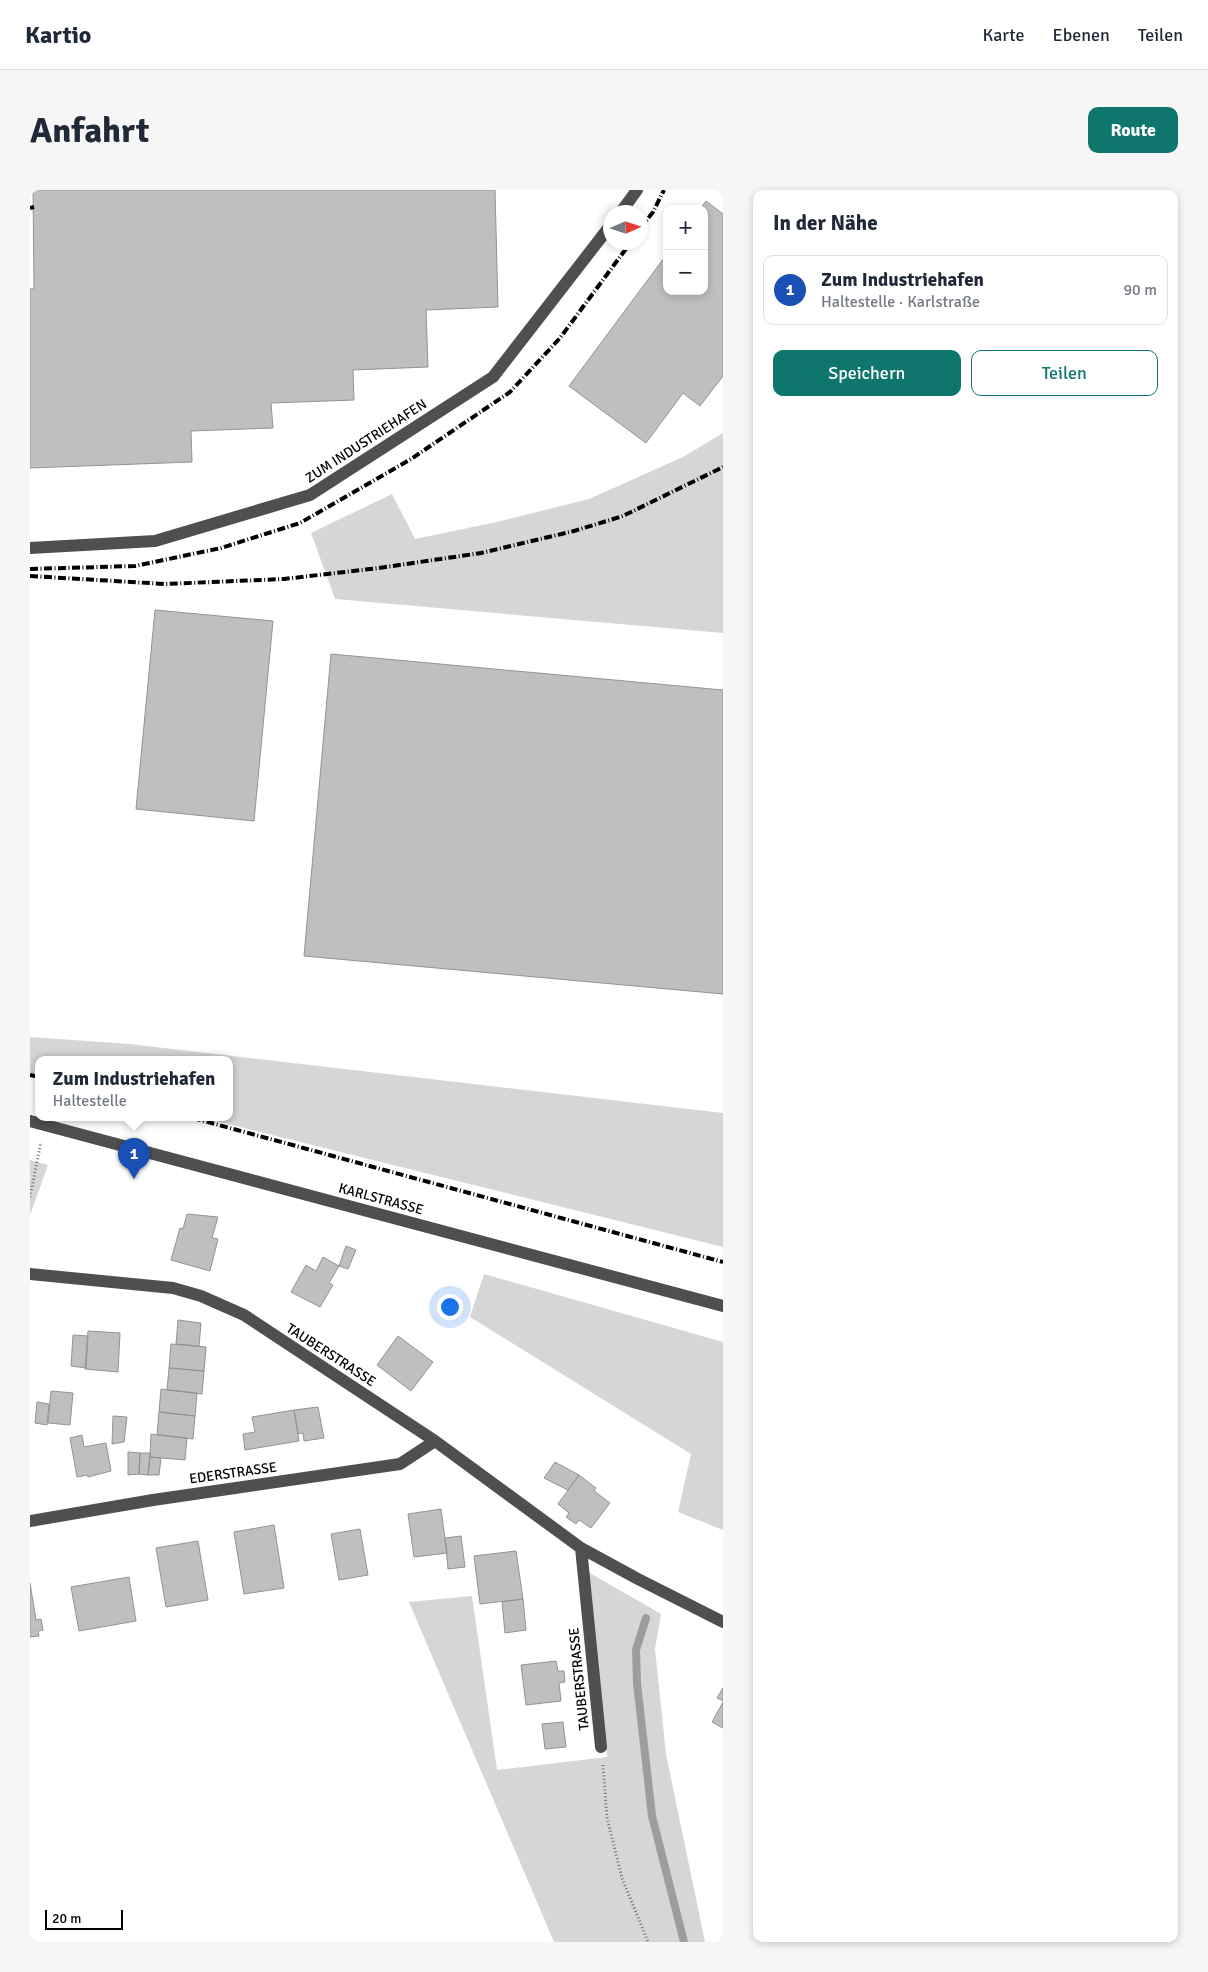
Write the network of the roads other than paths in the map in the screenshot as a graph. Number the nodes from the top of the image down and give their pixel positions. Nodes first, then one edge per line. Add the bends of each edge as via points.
1 (637, 190) edge
2 (626, 205) edge
3 (603, 235) edge
4 (30, 548) edge
5 (30, 1120) edge
6 (30, 1274) edge
7 (723, 1306) edge
8 (434, 1441) junction
9 (30, 1521) edge
10 (581, 1548) junction
11 (723, 1622) edge
12 (601, 1747) road end

1 - 2 street
3 - 4 street, ZUM INDUSTRIEHAFEN via 493,377 310,495 155,541
5 - 7 street, KARLSTRASSE
6 - 8 street, TAUBERSTRASSE via 173,1288 201,1296 244,1315
8 - 9 street, EDERSTRASSE via 400,1464
8 - 10 street, TAUBERSTRASSE
10 - 11 street, TAUBERSTRASSE
10 - 12 street, TAUBERSTRASSE

